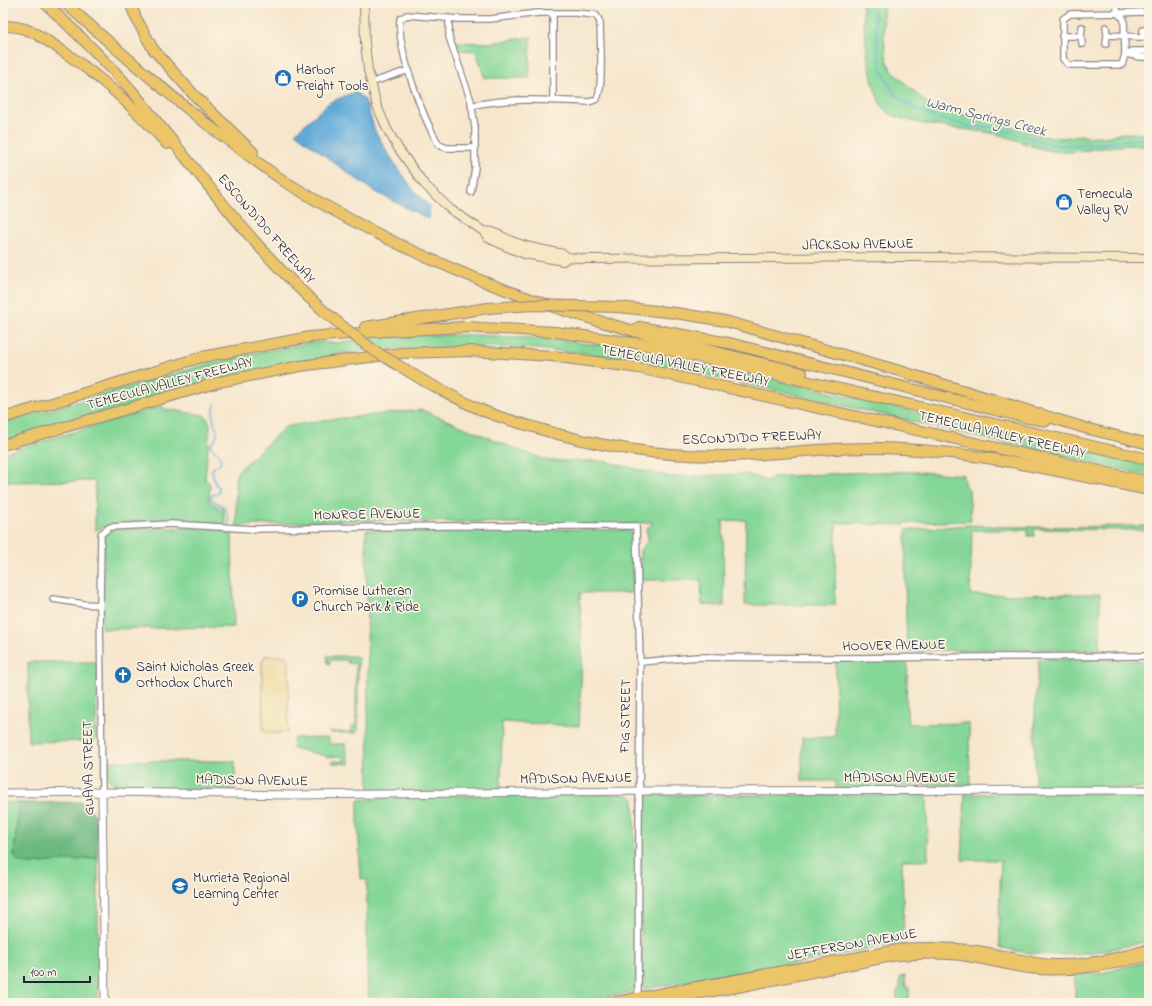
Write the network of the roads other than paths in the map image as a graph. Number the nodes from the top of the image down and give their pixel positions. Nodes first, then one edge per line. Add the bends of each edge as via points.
1 (65, 3) edge
2 (130, 3) edge
3 (364, 3) edge
4 (1117, 3) edge
5 (45, 4) edge
6 (1142, 12) dead end
7 (554, 13) junction
8 (1117, 13) junction
9 (449, 18) junction
10 (3, 26) edge
11 (1082, 27) dead end
12 (1106, 27) dead end
13 (1143, 30) dead end
14 (1107, 35) junction
15 (1124, 35) junction
16 (1062, 36) junction
17 (1081, 36) junction
18 (1082, 44) dead end
19 (1106, 44) dead end
20 (1149, 51) edge
21 (1126, 54) junction
22 (1149, 57) edge
23 (409, 70) junction
24 (370, 83) junction
25 (553, 101) junction
26 (472, 106) junction
27 (475, 148) junction
28 (282, 180) junction
29 (471, 192) dead end
30 (230, 213) junction
31 (484, 231) junction
32 (499, 243) junction
33 (545, 251) junction
34 (568, 257) junction
35 (1149, 258) edge
36 (603, 322) junction
37 (310, 337) junction
38 (898, 402) junction
39 (3, 418) edge
40 (1085, 428) junction
41 (1149, 444) edge
42 (3, 445) edge
43 (1149, 459) edge
44 (1149, 482) edge
45 (1149, 490) edge
46 (636, 526) joint
47 (101, 534) joint
48 (53, 599) dead end
49 (100, 605) junction
50 (1149, 656) edge
51 (640, 662) junction
52 (1149, 790) edge
53 (638, 791) junction
54 (102, 792) junction
55 (3, 793) edge
56 (1149, 949) edge
57 (1149, 956) edge
58 (1065, 964) junction
59 (804, 967) junction
60 (1031, 969) junction
61 (769, 982) junction
62 (639, 1001) edge
63 (105, 1003) edge
64 (607, 1003) edge

1 - 28 highway via 181,103
2 - 28 highway via 153,49 194,95
3 - 24 main road, JACKSON AVENUE
4 - 8 street
5 - 30 highway, ESCONDIDO FREEWAY via 92,48 133,92
6 - 8 street
7 - 9 street via 490,19
7 - 25 street
7 - 25 street via 596,15 600,22 600,93 597,99 589,102
8 - 15 street via 1124,19
8 - 16 street via 1070,14 1063,20
9 - 23 street via 407,15 400,19 402,49
9 - 26 street via 449,37
10 - 30 highway via 23,29 42,37 107,85 136,112
11 - 17 street
12 - 14 street
13 - 15 street via 1143,37
14 - 15 street
14 - 19 street
15 - 21 street
16 - 17 street
16 - 21 street via 1063,59 1068,65 1122,65
17 - 18 street
20 - 21 street via 1132,51
21 - 22 street
23 - 24 street
23 - 27 street via 422,110 439,145 447,148
24 - 31 main road, JACKSON AVENUE via 387,128 414,172 450,209
25 - 26 street via 504,101
26 - 27 street
27 - 29 street
28 - 36 highway via 418,254 524,297
30 - 45 highway, ESCONDIDO FREEWAY, bridge via 307,297 357,338 424,381 500,417 565,436 636,450 728,456 868,448 904,449 1002,461
31 - 32 main road, JACKSON AVENUE via 488,238
31 - 33 main road, JACKSON AVENUE
32 - 33 main road via 538,253
32 - 34 main road, JACKSON AVENUE via 525,254 544,258 563,261
33 - 34 main road, JACKSON AVENUE
34 - 35 main road, JACKSON AVENUE
36 - 38 highway via 804,374
36 - 40 highway via 657,329 728,343 1023,418
37 - 38 highway, TEMECULA VALLEY FREEWAY via 465,327 555,332 642,344
37 - 39 highway, TEMECULA VALLEY FREEWAY via 202,357
37 - 40 highway, bridge via 488,308 534,305 618,306 725,320
38 - 43 highway
40 - 41 highway
42 - 44 highway, TEMECULA VALLEY FREEWAY via 219,382 300,366 401,353 469,351 552,356 638,368
46 - 47 street, MONROE AVENUE via 253,529 171,524 110,527
46 - 51 street, FIG STREET
47 - 49 street, GUAVA STREET
48 - 49 street
49 - 54 street, GUAVA STREET
50 - 51 street, HOOVER AVENUE via 698,657
51 - 53 street, FIG STREET
52 - 53 street, MADISON AVENUE
53 - 54 street, MADISON AVENUE via 294,795
53 - 62 street, FIG STREET
54 - 55 street, MADISON AVENUE
54 - 63 street, GUAVA STREET
56 - 58 main road, JEFFERSON AVENUE
57 - 60 main road, JEFFERSON AVENUE via 1087,969
58 - 59 main road, JEFFERSON AVENUE via 1017,960 974,950 931,947 906,948
58 - 60 main road via 1032,966
59 - 61 main road via 774,977
59 - 62 main road, JEFFERSON AVENUE
60 - 61 main road, JEFFERSON AVENUE via 957,955 920,954 894,956
61 - 62 main road, JEFFERSON AVENUE
62 - 64 main road, JEFFERSON AVENUE

